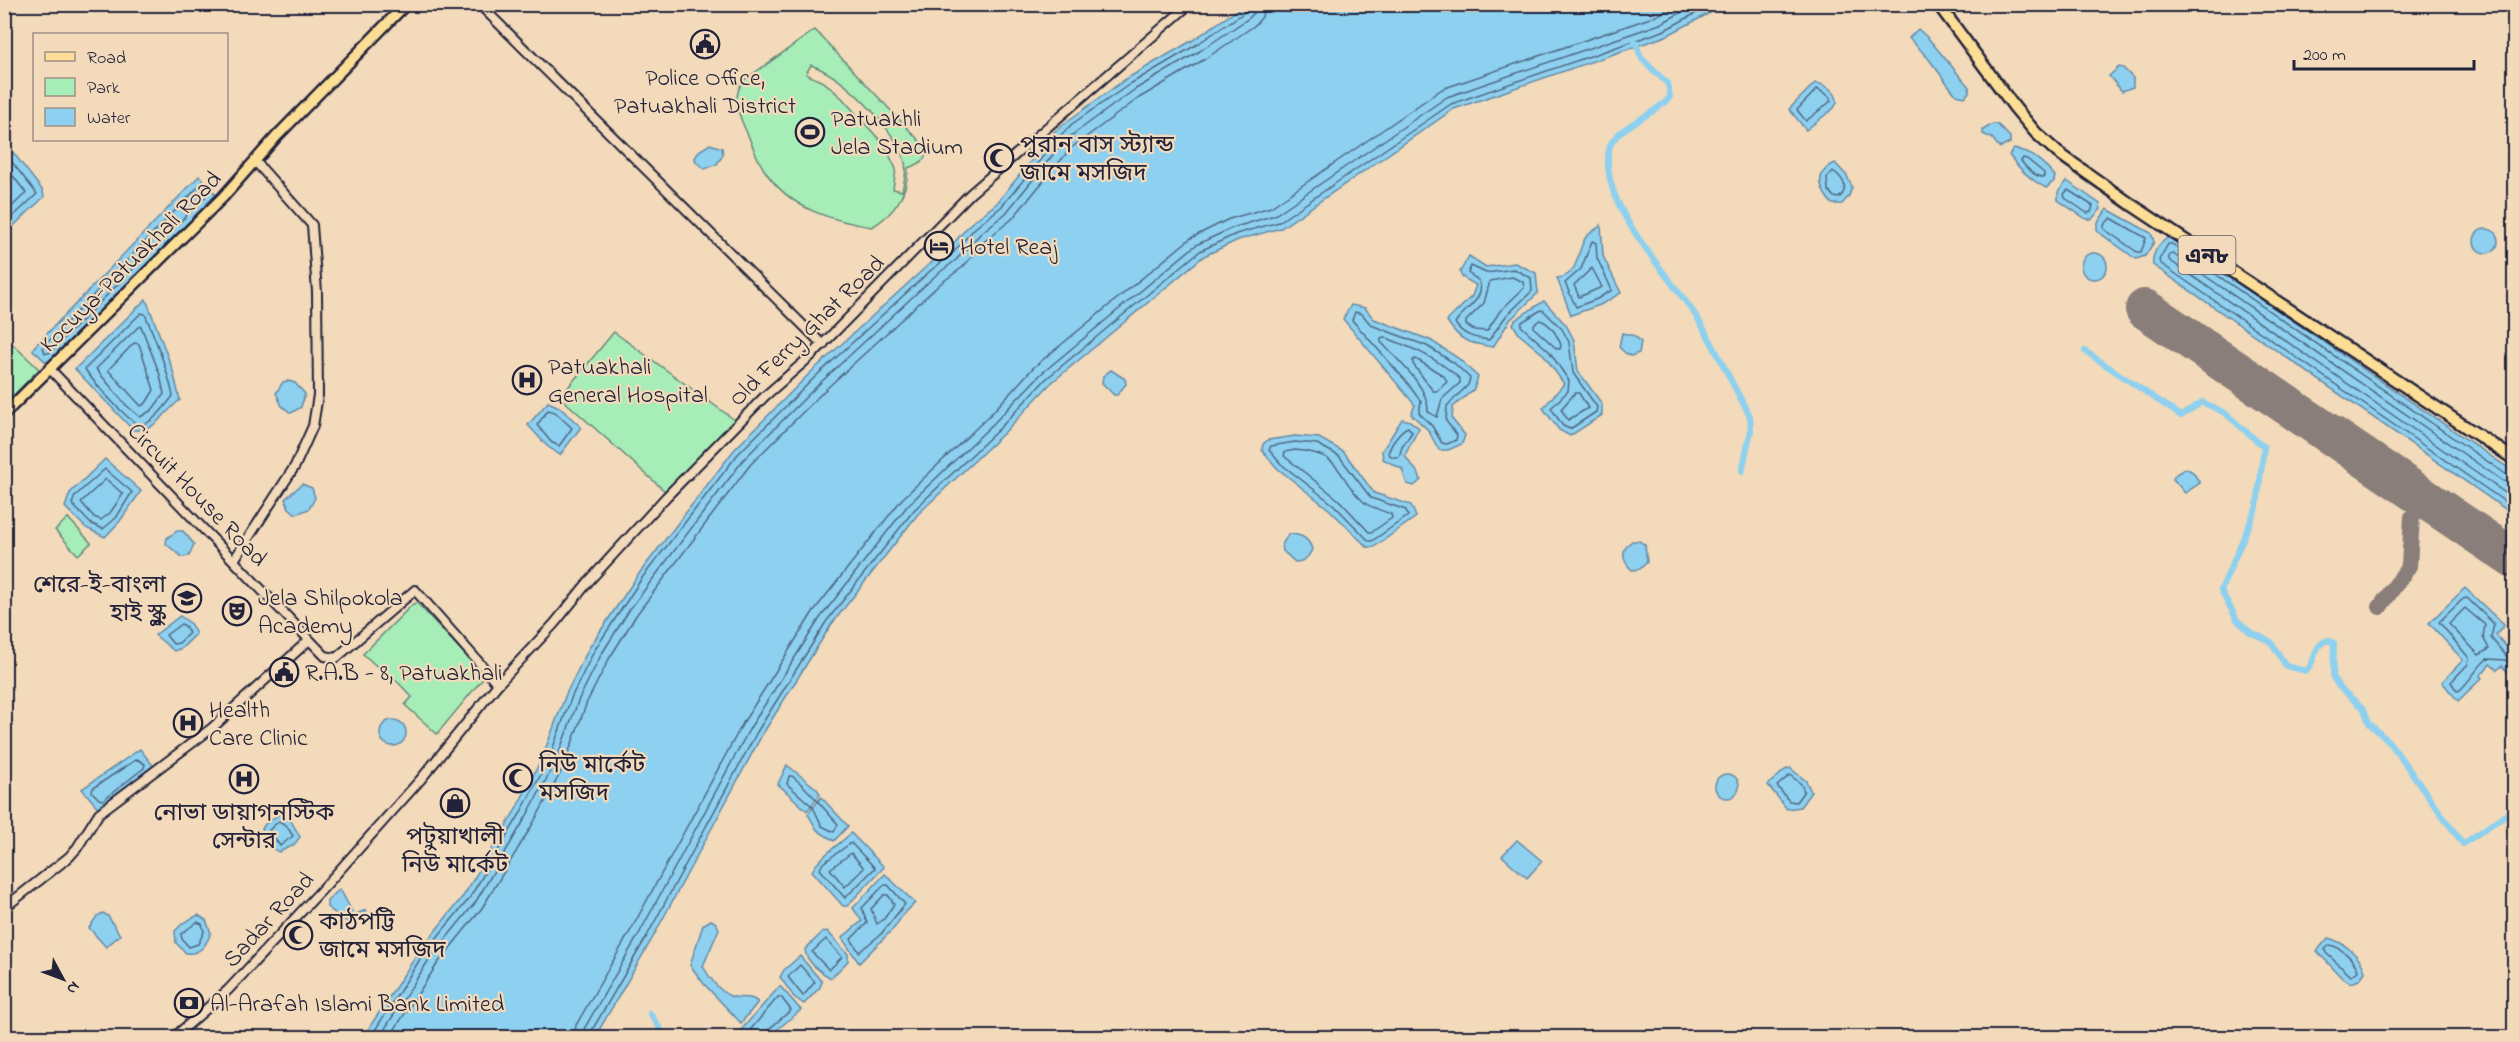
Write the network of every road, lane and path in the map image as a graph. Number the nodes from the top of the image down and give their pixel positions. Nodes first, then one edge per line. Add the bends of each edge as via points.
1 (406, 4) edge
2 (479, 4) edge
3 (1190, 4) edge
4 (1939, 6) edge
5 (255, 161) junction
6 (823, 345) junction
7 (50, 369) junction
8 (4, 414) edge
9 (2514, 459) edge
10 (234, 560) junction
11 (308, 641) junction
12 (498, 684) junction
13 (476, 710) joint
14 (4, 908) edge
15 (173, 1038) edge

1 - 5 main road, Kocuya-Patuakhali Road
2 - 6 street
3 - 6 street, Old Ferry Ghat Road via 970,194
4 - 9 highway, এন৮ via 2015,108 2057,152
5 - 7 main road, Kocuya-Patuakhali Road
5 - 10 street via 312,225 318,395 313,426 295,466
6 - 12 street, Old Ferry Ghat Road via 765,396 666,497
7 - 8 main road, Kocuya-Patuakhali Road
7 - 10 street, Circuit House Road
10 - 11 street, Circuit House Road
11 - 12 street, Circuit House Road via 325,656 336,658 416,590
11 - 14 street via 212,728 99,813 73,853
12 - 13 street, Old Ferry Ghat Road
13 - 15 street, Sadar Road via 421,779 328,883 228,990

